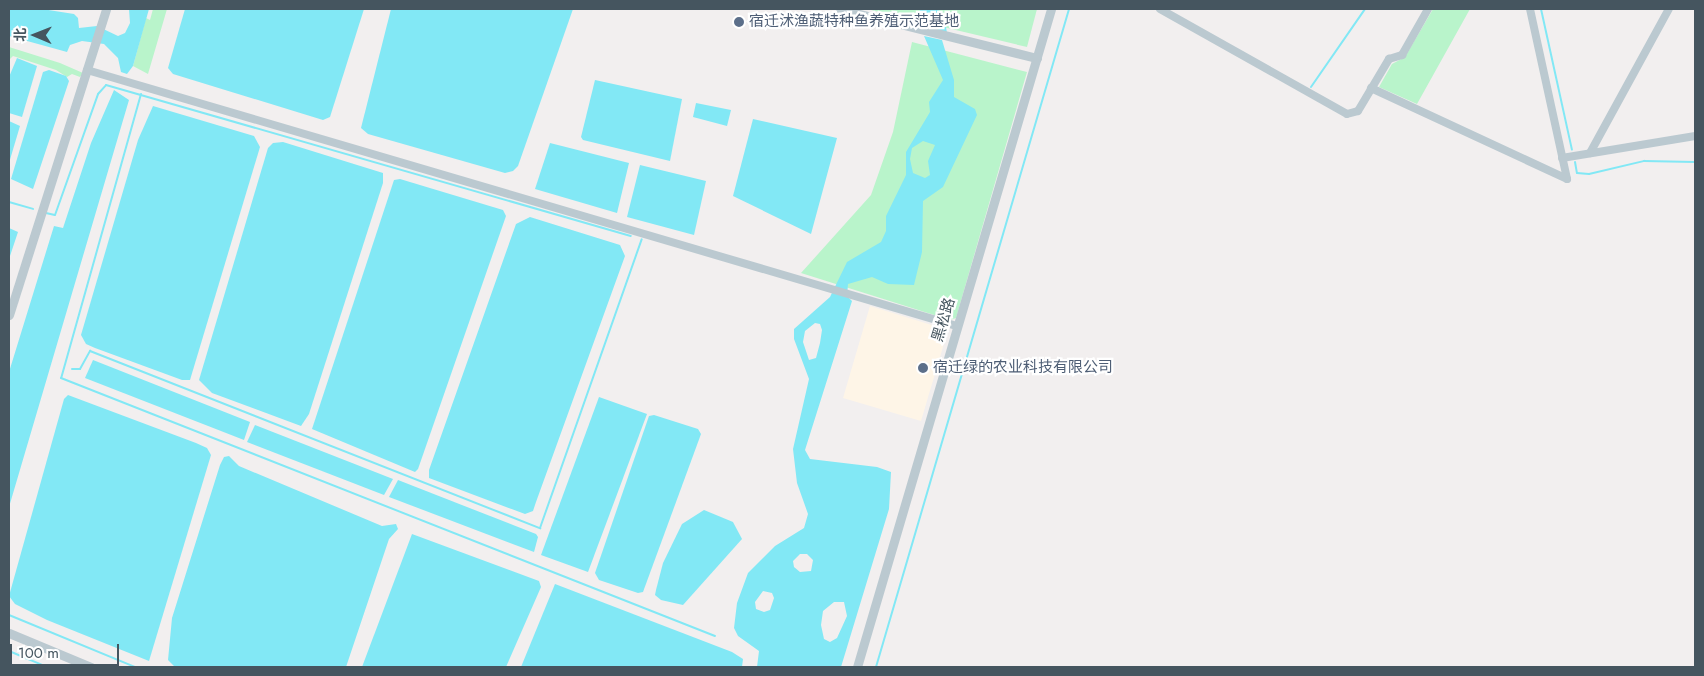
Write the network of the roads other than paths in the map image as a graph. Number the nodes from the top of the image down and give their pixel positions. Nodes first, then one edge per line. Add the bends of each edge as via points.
1 (840, 9) edge
2 (1051, 9) edge
3 (1160, 9) edge
4 (1428, 9) edge
5 (1530, 9) edge
6 (1669, 9) edge
7 (105, 12) edge
8 (1037, 58) junction
9 (87, 70) junction
10 (1371, 88) junction
11 (1695, 136) edge
12 (1590, 153) junction
13 (1562, 158) junction
14 (9, 315) edge
15 (957, 326) junction
16 (9, 633) edge
17 (91, 667) edge
18 (857, 667) edge

1 - 8 street
2 - 8 street, 黑松路
3 - 10 street via 1347,114 1358,111
4 - 10 street via 1402,55 1389,59
5 - 13 street
6 - 12 street
7 - 9 street
8 - 15 street, 黑松路
9 - 14 street
9 - 15 street
10 - 13 street via 1567,179
11 - 12 street
12 - 13 street
15 - 18 street, 黑松路
16 - 17 street

